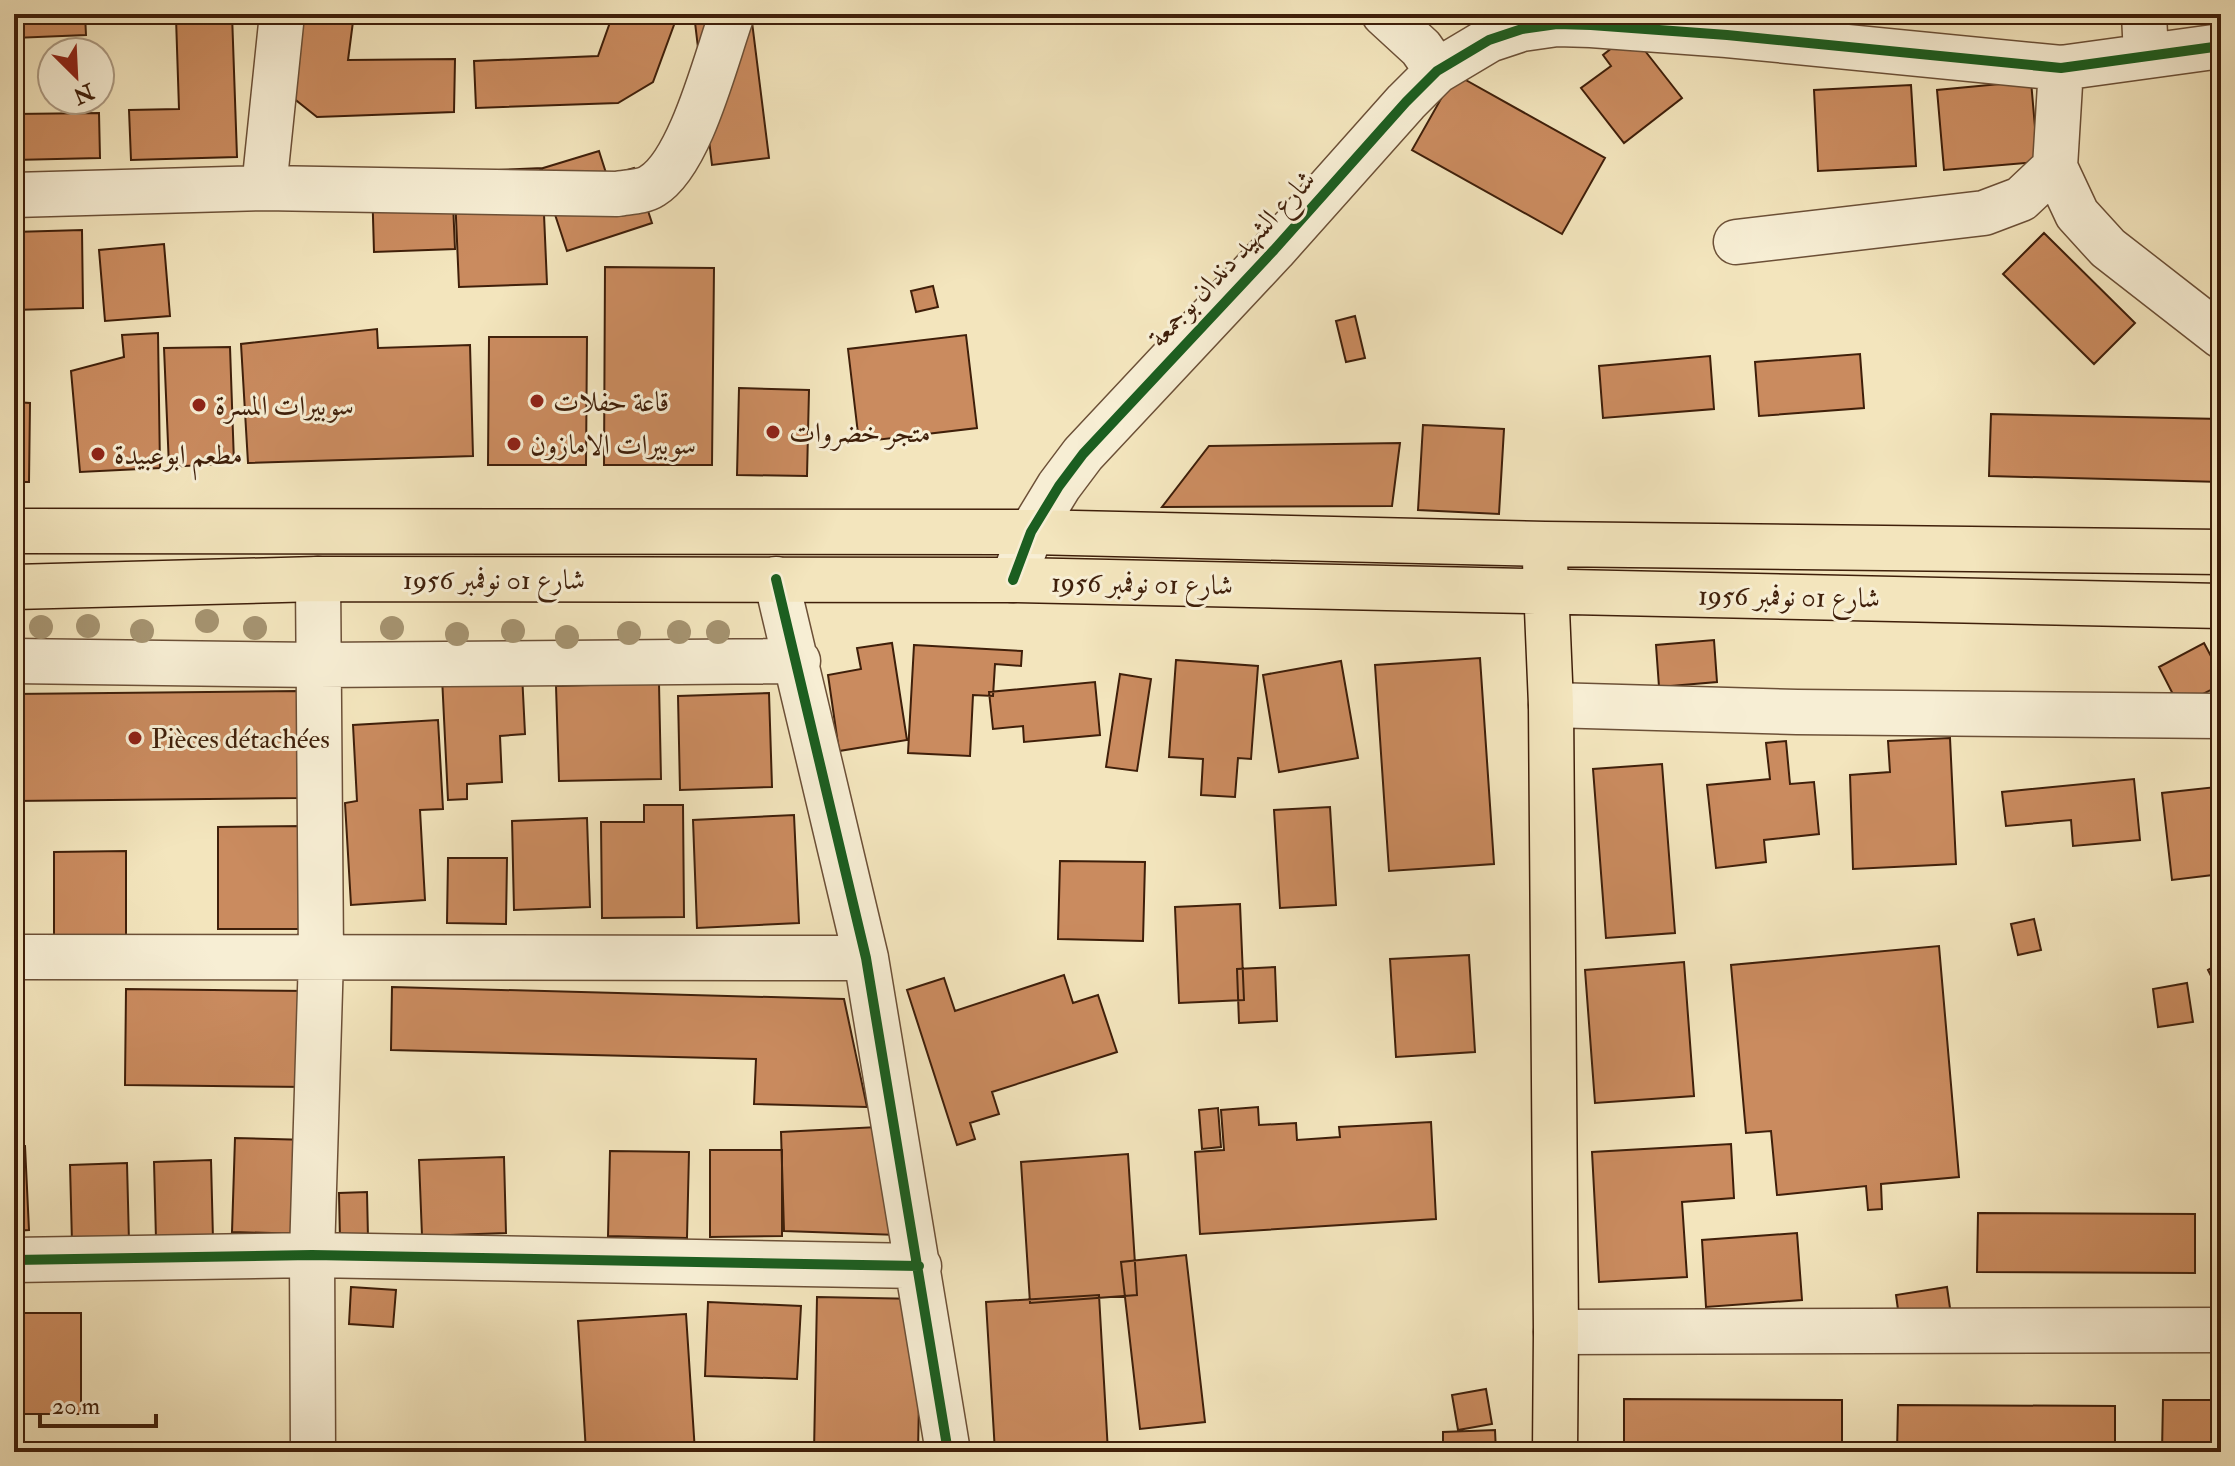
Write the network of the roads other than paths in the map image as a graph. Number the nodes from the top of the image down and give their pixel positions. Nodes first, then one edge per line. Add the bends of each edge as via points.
1 (282, 14) edge
2 (732, 14) edge
3 (1384, 14) edge
4 (1488, 27) edge
5 (2145, 35) edge
6 (2221, 46) edge
7 (2061, 68) junction
8 (1437, 71) junction
9 (2055, 167) junction
10 (264, 188) junction
11 (14, 195) edge
12 (1736, 242) dead end
13 (2221, 336) edge
14 (14, 531) edge
15 (1031, 532) junction
16 (1545, 544) junction
17 (2221, 552) edge
18 (318, 579) junction
19 (776, 579) junction
20 (1013, 580) junction
21 (14, 587) edge
22 (1546, 592) junction
23 (2221, 606) edge
24 (14, 661) edge
25 (798, 661) junction
26 (319, 665) junction
27 (1551, 705) junction
28 (2221, 716) edge
29 (14, 957) edge
30 (321, 957) junction
31 (866, 958) junction
32 (312, 1255) junction
33 (14, 1260) edge
34 (919, 1266) junction
35 (2221, 1330) edge
36 (1556, 1332) junction
37 (313, 1452) edge
38 (948, 1452) edge
39 (1555, 1452) edge

1 - 10 street
2 - 10 street via 686,145 668,173 650,188 617,194
3 - 8 street
4 - 7 street, شارع الشهيد دندان بوجمعة via 1591,25
4 - 8 street, شارع الشهيد دندان بوجمعة
5 - 6 street, شارع الشهيد دندان بوجمعة
5 - 7 street, شارع الشهيد دندان بوجمعة
7 - 9 street
8 - 15 street, شارع الشهيد دندان بوجمعة via 1083,454
9 - 12 street via 2021,199 1984,213
9 - 13 street via 2077,214 2092,232
10 - 11 street
14 - 15 main road, شارع 01 نوفمبر 1956
15 - 16 main road, شارع 01 نوفمبر 1956
15 - 20 street, شارع الشهيد دندان بوجمعة
16 - 17 main road, شارع 01 نوفمبر 1956
16 - 22 main road
18 - 19 main road, شارع 01 نوفمبر 1956
18 - 21 main road, شارع 01 نوفمبر 1956
18 - 26 street
19 - 20 main road, شارع 01 نوفمبر 1956
19 - 25 street
20 - 22 main road, شارع 01 نوفمبر 1956
22 - 23 main road, شارع 01 نوفمبر 1956
22 - 27 main road
24 - 26 street
25 - 26 street
25 - 31 street
26 - 30 street
27 - 28 street
27 - 36 main road
29 - 30 street
30 - 31 street
30 - 32 street
31 - 34 street
32 - 33 street
32 - 34 street
32 - 37 street
34 - 38 street
35 - 36 street
36 - 39 main road

